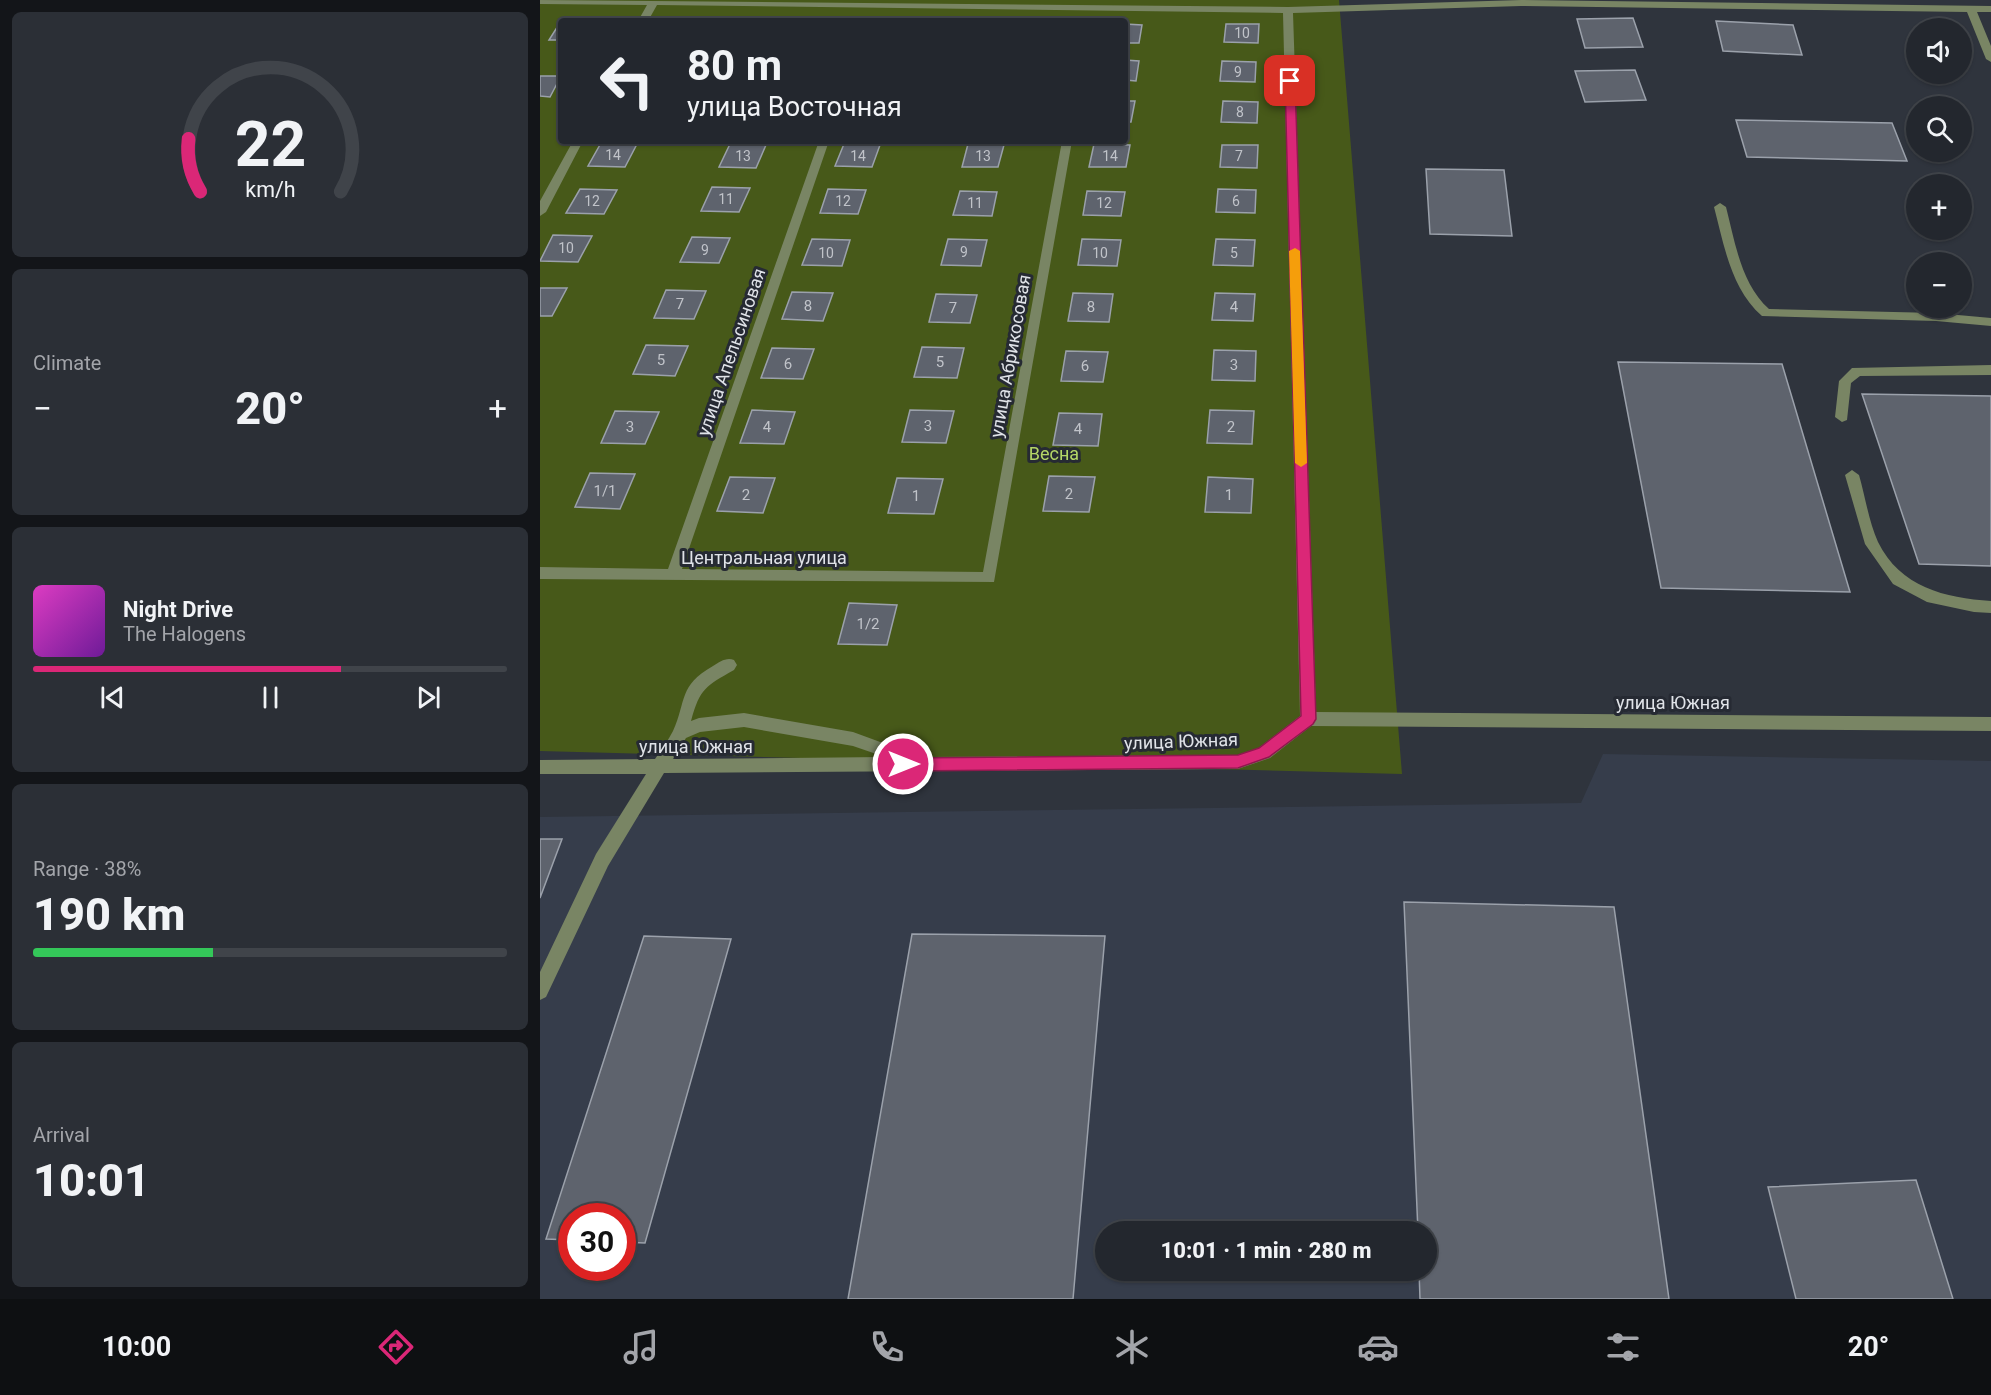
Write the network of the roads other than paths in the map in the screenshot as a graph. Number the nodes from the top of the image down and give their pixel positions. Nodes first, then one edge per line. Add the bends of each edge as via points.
1 (540, 1) edge
2 (653, 3) junction
3 (1091, 8) junction
4 (1971, 9) junction
5 (1991, 9) edge
6 (1288, 10) junction
7 (645, 18) edge
8 (1089, 18) edge
9 (1991, 59) edge
10 (576, 144) edge
11 (823, 144) edge
12 (1066, 144) edge
13 (1720, 207) dead end
14 (540, 212) edge
15 (1991, 322) edge
16 (1991, 370) edge
17 (1842, 417) dead end
18 (1852, 475) dead end
19 (540, 573) edge
20 (673, 575) junction
21 (989, 578) joint
22 (1991, 607) edge
23 (729, 665) dead end
24 (1308, 719) junction
25 (1991, 724) edge
26 (680, 733) junction
27 (925, 764) junction
28 (658, 766) junction
29 (540, 767) edge
30 (540, 991) edge

1 - 2 street
2 - 3 street via 869,9
2 - 7 street
3 - 6 street
3 - 8 street
4 - 5 street
4 - 6 street via 1521,3
4 - 9 street
6 - 24 street
10 - 14 street
11 - 20 street, улица Апельсиновая
12 - 21 street, улица Абрикосовая
13 - 15 street via 1735,262 1755,307 1766,313
16 - 17 street via 1857,371 1845,381
18 - 22 street via 1872,544 1898,580 1927,596
19 - 20 street, Центральная улица
20 - 21 street, Центральная улица
23 - 26 street via 701,681 689,700
24 - 25 street, улица Южная
24 - 27 street, улица Южная via 1264,753 1238,762
26 - 27 street via 699,726 744,720 853,739
26 - 28 street
27 - 28 street, улица Южная
28 - 29 street, улица Южная
28 - 30 street via 602,860

